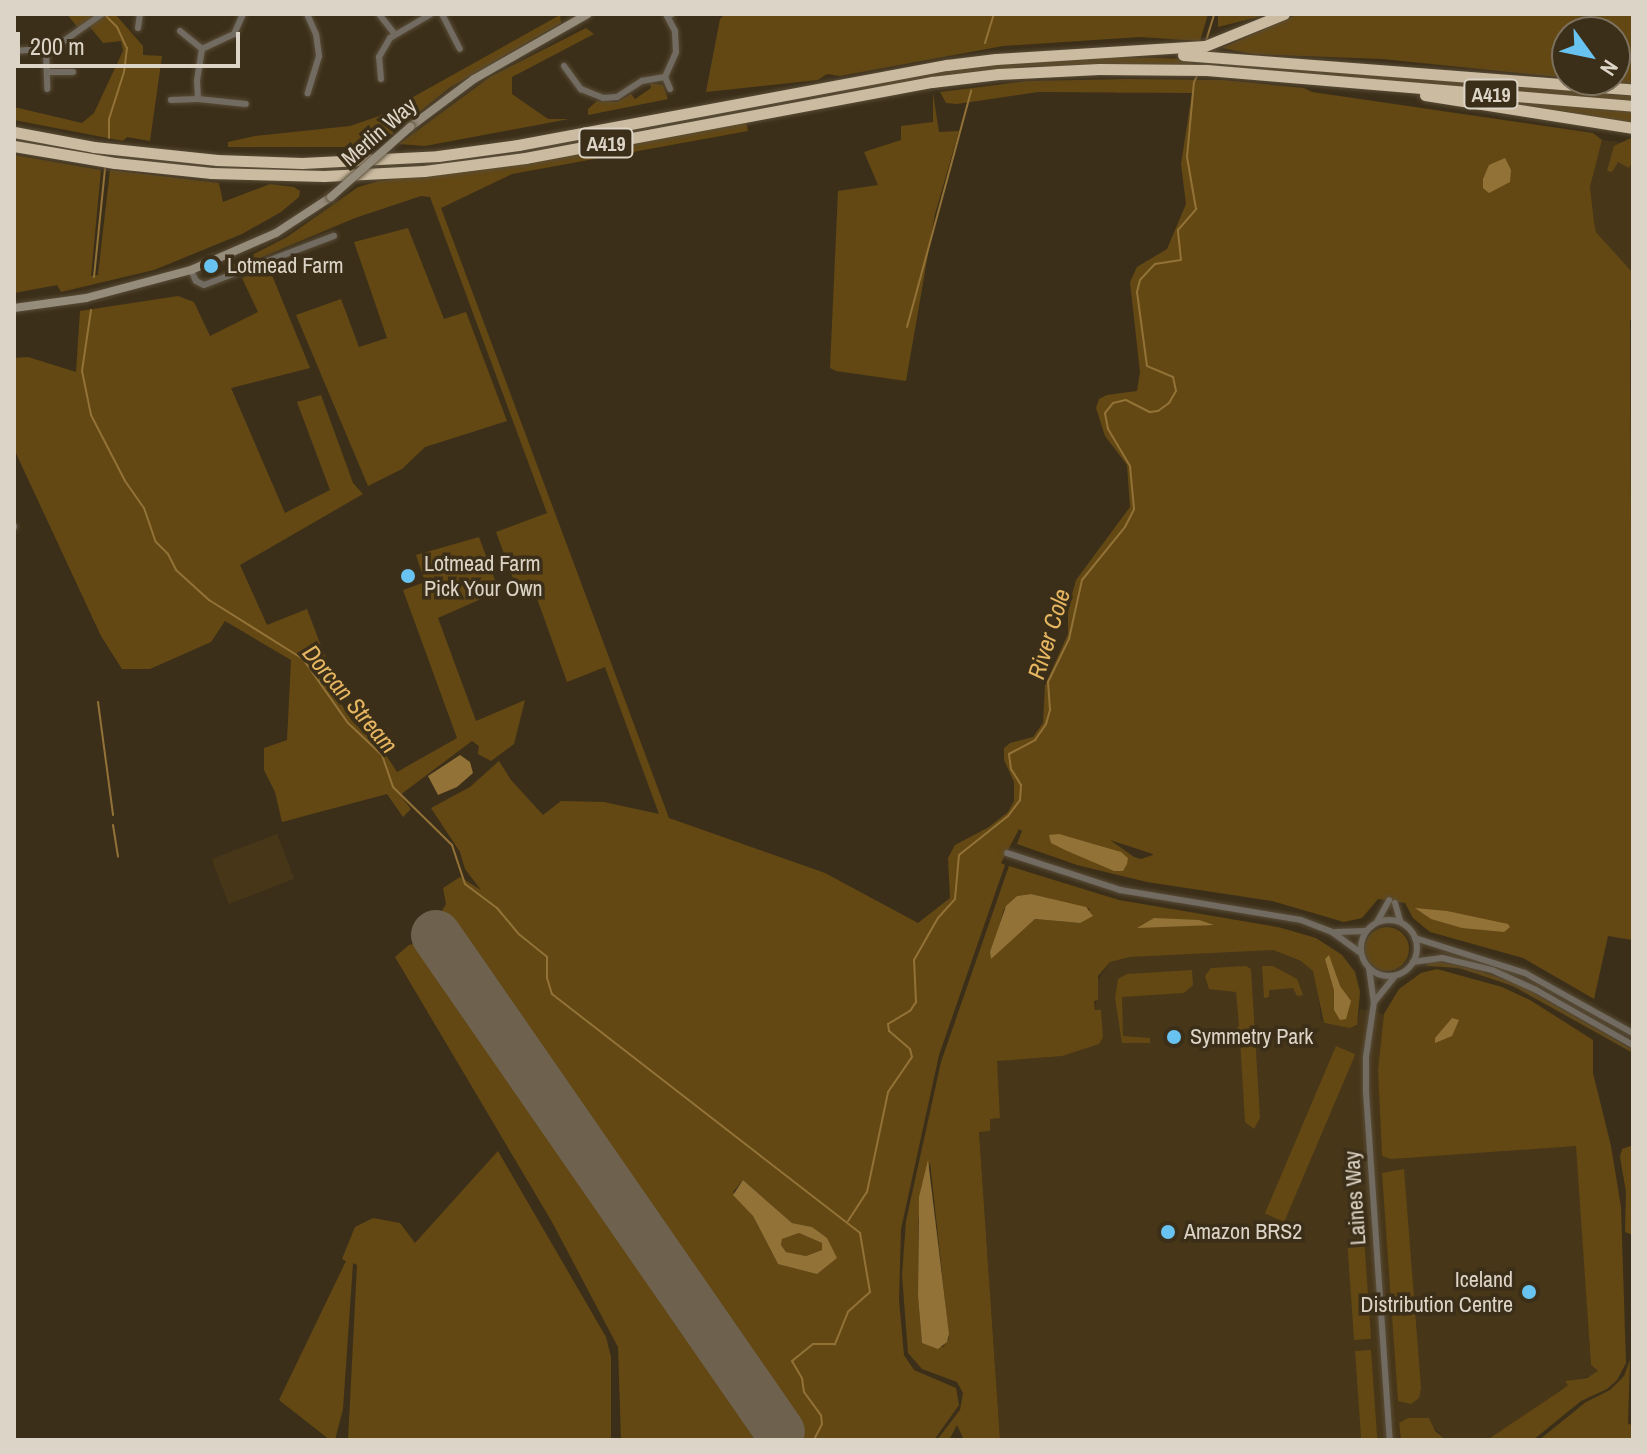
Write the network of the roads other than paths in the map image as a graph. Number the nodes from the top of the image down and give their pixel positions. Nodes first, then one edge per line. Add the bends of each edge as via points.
1 (140, 14) edge
2 (243, 14) edge
3 (307, 14) edge
4 (379, 14) edge
5 (431, 14) edge
6 (442, 14) edge
7 (588, 14) edge
8 (1284, 14) edge
9 (668, 15) edge
10 (100, 16) edge
11 (138, 28) dead end
12 (180, 31) dead end
13 (394, 33) junction
14 (202, 49) junction
15 (460, 49) dead end
16 (14, 51) edge
17 (46, 51) junction
18 (1204, 51) junction
19 (564, 66) dead end
20 (49, 72) junction
21 (73, 72) dead end
22 (665, 77) junction
23 (381, 79) dead end
24 (1350, 82) junction
25 (47, 89) dead end
26 (670, 89) dead end
27 (1633, 90) edge
28 (308, 93) dead end
29 (198, 99) junction
30 (171, 100) dead end
31 (246, 104) dead end
32 (1633, 106) edge
33 (1633, 128) edge
34 (14, 132) edge
35 (14, 146) edge
36 (334, 236) dead end
37 (191, 270) junction
38 (14, 308) edge
39 (1007, 853) dead end
40 (1400, 921) junction
41 (1377, 922) junction
42 (1366, 931) junction
43 (1332, 932) junction
44 (1415, 938) junction
45 (1360, 952) junction
46 (1413, 962) junction
47 (1369, 968) junction
48 (1395, 975) junction
49 (1374, 1002) junction
50 (1633, 1033) edge
51 (1633, 1045) edge
52 (1390, 1440) edge

1 - 11 street
2 - 14 street via 234,34
3 - 28 street via 319,56
4 - 13 street
5 - 13 street
6 - 15 street
7 - 37 street, Merlin Way, bridge via 474,79 331,197 276,233
8 - 18 highway
9 - 22 street via 677,44
10 - 17 street
12 - 14 street
13 - 23 street via 379,57
14 - 29 street
16 - 17 street
17 - 20 street
18 - 27 highway, A419
18 - 34 highway, A419 via 1070,53 947,65 518,145 363,161 193,159
19 - 22 street via 581,89 603,98
20 - 21 street
20 - 25 street
22 - 26 street
24 - 32 highway, A419
24 - 33 highway
24 - 35 highway, A419 via 1201,70 1099,69 966,77 525,158 410,172 211,173
29 - 30 street
29 - 31 street
36 - 37 street via 204,285
37 - 38 street, Merlin Way via 86,298
39 - 43 street via 1120,890 1289,917
40 - 41 street
40 - 41 street via 1392,902
40 - 44 street
41 - 42 street
42 - 43 street
42 - 45 street
43 - 45 street
44 - 46 street
44 - 50 street via 1525,973
45 - 47 street
46 - 48 street
46 - 51 street via 1442,958 1492,970
47 - 48 street
47 - 49 street, Laines Way
48 - 49 street, Laines Way
49 - 52 street, Laines Way via 1366,1092

